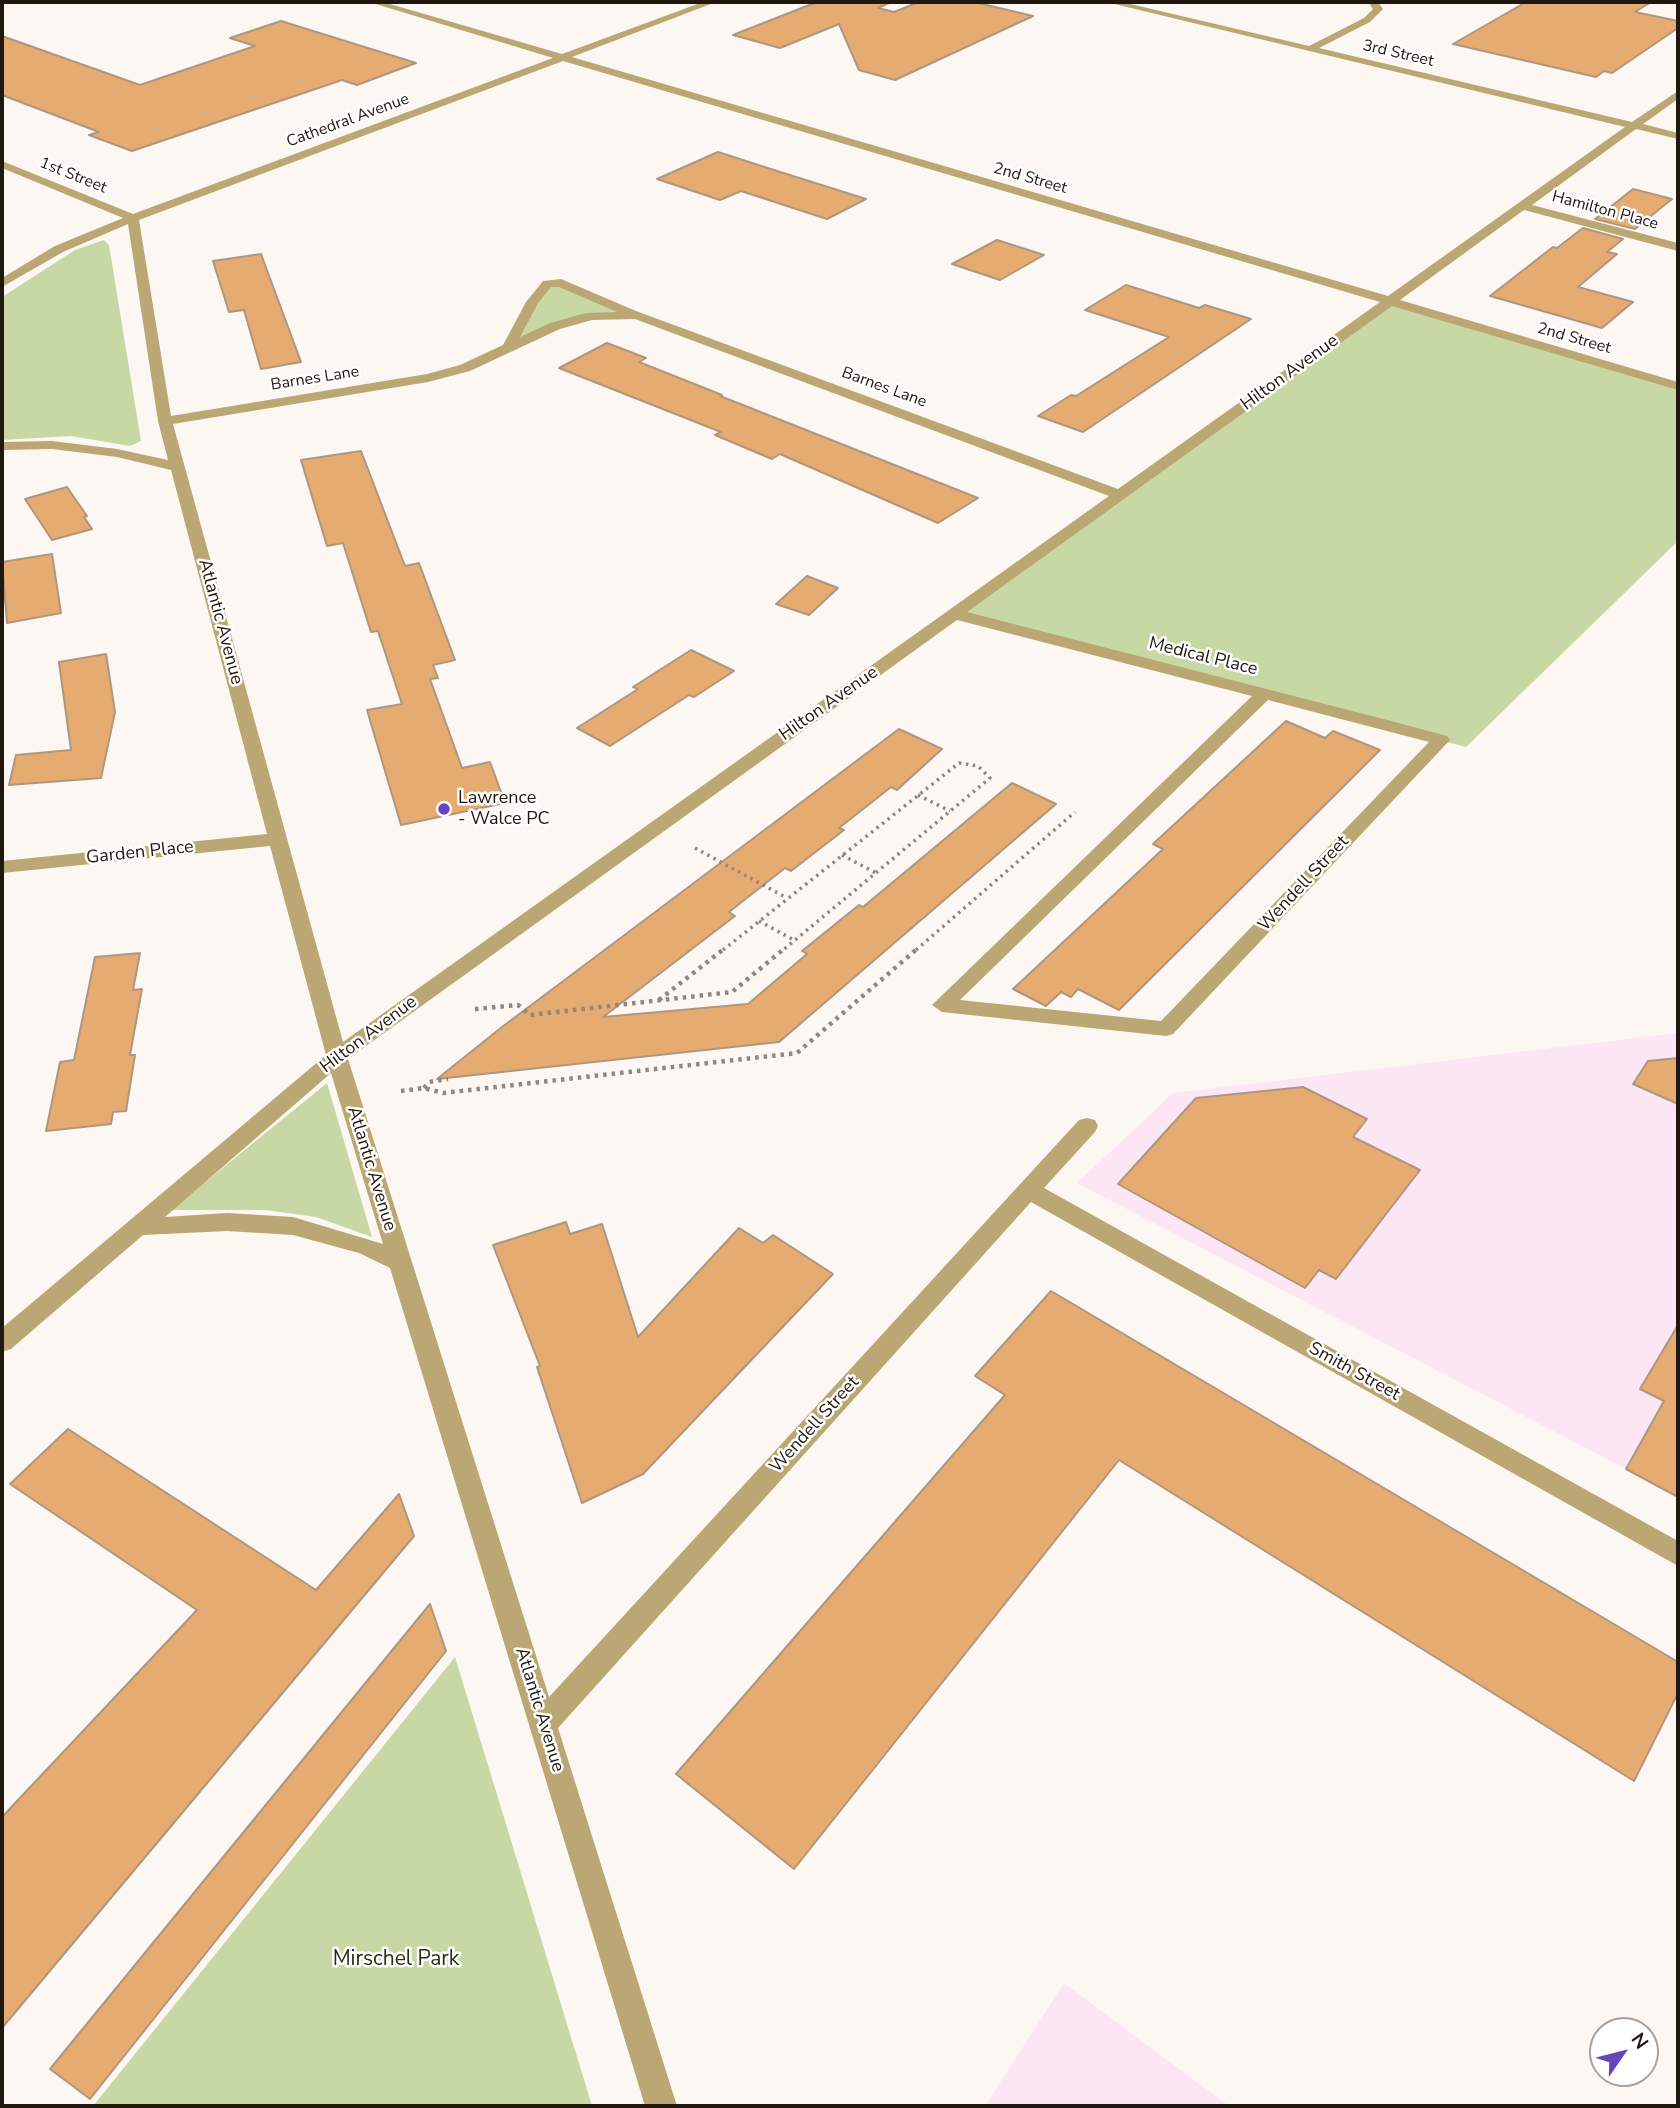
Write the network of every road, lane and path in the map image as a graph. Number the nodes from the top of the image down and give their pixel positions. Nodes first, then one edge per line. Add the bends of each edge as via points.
1 (374, 2) edge
2 (712, 2) edge
3 (1111, 2) edge
4 (1373, 2) edge
5 (1310, 49) junction
6 (564, 57) junction
7 (1678, 93) edge
8 (1634, 125) junction
9 (1678, 136) edge
10 (2, 164) edge
11 (1523, 206) junction
12 (133, 218) junction
13 (1678, 247) edge
14 (2, 283) edge
15 (1389, 301) junction
16 (636, 315) junction
17 (508, 348) junction
18 (1678, 386) edge
19 (165, 421) junction
20 (2, 446) edge
21 (178, 467) junction
22 (1121, 495) junction
23 (954, 614) junction
24 (1264, 694) junction
25 (1441, 740) joint
26 (918, 795) junction
27 (950, 811) junction
28 (1075, 813) dead end
29 (278, 839) junction
30 (695, 848) dead end
31 (842, 855) junction
32 (2, 867) edge
33 (876, 873) junction
34 (787, 898) junction
35 (759, 921) junction
36 (794, 940) junction
37 (659, 1000) junction
38 (475, 1009) dead end
39 (337, 1057) junction
40 (448, 1079) dead end
41 (424, 1088) junction
42 (401, 1091) dead end
43 (1087, 1126) dead end
44 (1029, 1190) junction
45 (136, 1227) junction
46 (400, 1262) junction
47 (2, 1342) edge
48 (1678, 1554) edge
49 (543, 1724) junction
50 (661, 2106) edge

1 - 6 street, 2nd Street
2 - 6 street, Cathedral Avenue
3 - 5 street, 3rd Street
4 - 5 street via 1378,9 1367,20
5 - 8 street, 3rd Street
6 - 12 street, Cathedral Avenue
6 - 15 street, 2nd Street
7 - 8 street, Hilton Avenue
8 - 9 street, 3rd Street
8 - 11 street, Hilton Avenue
10 - 12 street, 1st Street
11 - 13 street, Hamilton Place
11 - 15 street, Hilton Avenue
12 - 14 street, Cathedral Avenue via 59,249
12 - 19 street, Atlantic Avenue
15 - 18 street, 2nd Street
15 - 22 street, Hilton Avenue
16 - 17 street, Barnes Lane via 579,319
16 - 17 street, Barnes Lane via 561,283 547,284
16 - 22 street, Barnes Lane
17 - 19 street, Barnes Lane via 465,368 428,378
19 - 21 street, Atlantic Avenue
20 - 21 street via 52,445
21 - 29 street, Atlantic Avenue
22 - 23 street, Hilton Avenue
23 - 24 street, Medical Place
23 - 39 street, Hilton Avenue
24 - 25 street, Medical Place
24 - 25 street, Wendell Street via 942,1005 1166,1029
26 - 27 path
26 - 27 path via 959,763 978,766 990,778
26 - 31 path
27 - 33 path
28 - 41 path via 797,1054 443,1093
29 - 32 street, Garden Place
29 - 39 street, Atlantic Avenue
30 - 34 path
31 - 33 path
31 - 34 path
33 - 36 path
34 - 35 path
35 - 36 path
35 - 37 path
36 - 37 path via 732,992
37 - 38 path via 530,1015 518,1005
39 - 45 street, Hilton Avenue
39 - 46 street, Atlantic Avenue
40 - 41 path
41 - 42 path
43 - 44 street, Wendell Street
44 - 48 street, Smith Street
44 - 49 street, Wendell Street
45 - 46 street via 227,1222 293,1226 365,1246
45 - 47 street, Hilton Avenue
46 - 49 street, Atlantic Avenue
49 - 50 street, Atlantic Avenue

